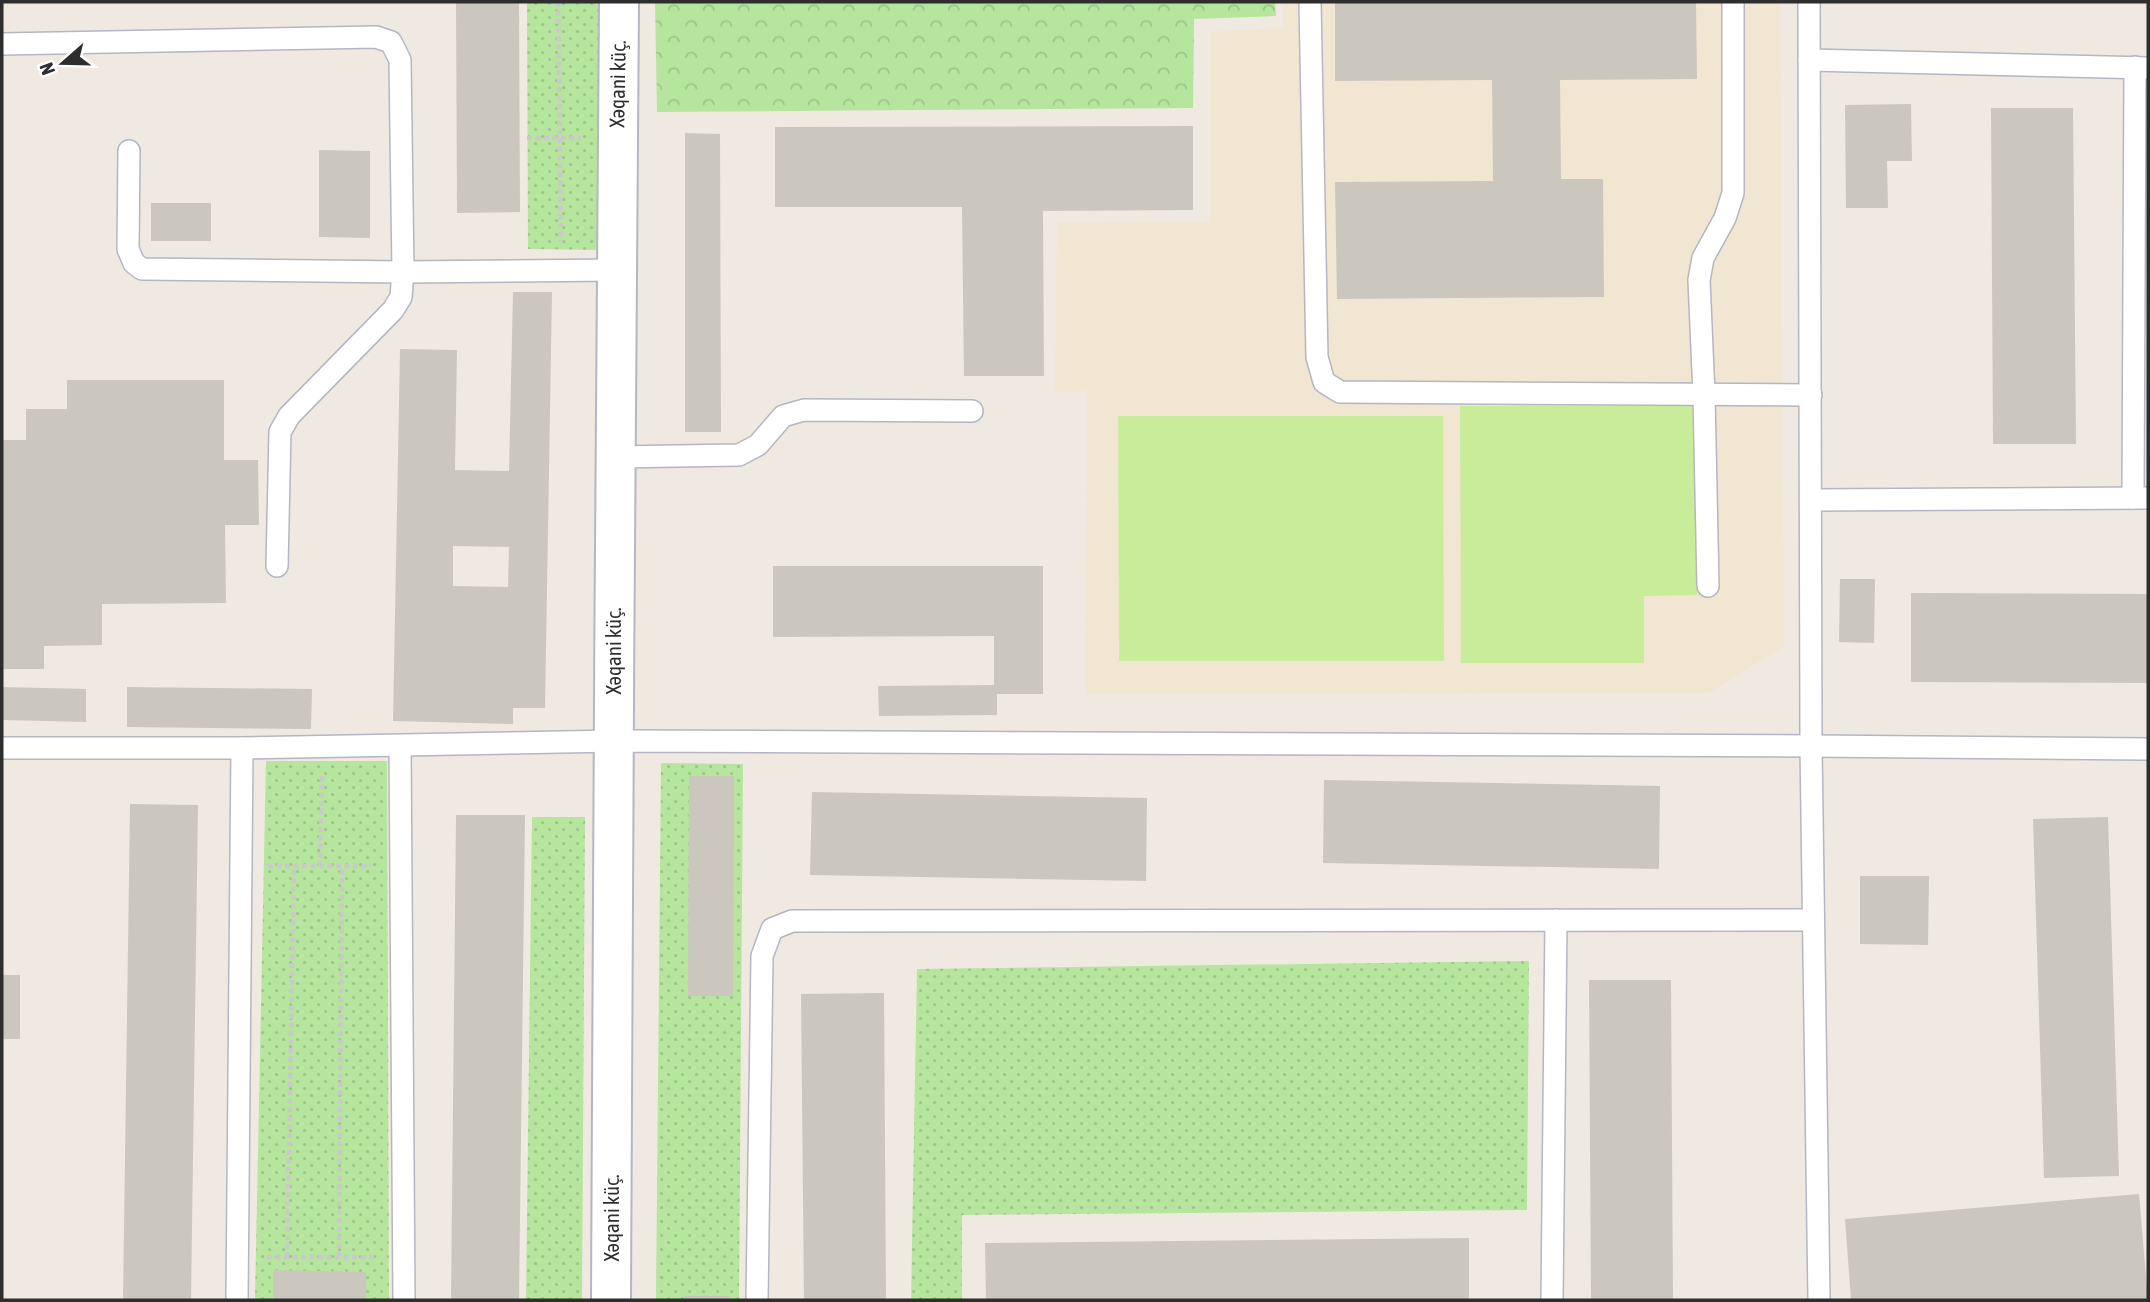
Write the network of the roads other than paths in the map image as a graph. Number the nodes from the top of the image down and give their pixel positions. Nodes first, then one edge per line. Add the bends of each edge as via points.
1 (619, 2) edge
2 (1310, 2) edge
3 (1733, 2) edge
4 (1809, 2) edge
5 (2, 44) edge
6 (1809, 60) junction
7 (2142, 67) edge
8 (129, 151) dead end
9 (616, 270) junction
10 (403, 272) junction
11 (2141, 273) edge
12 (1704, 395) junction
13 (1811, 395) junction
14 (972, 411) dead end
15 (614, 457) junction
16 (2141, 498) edge
17 (1812, 500) junction
18 (277, 566) dead end
19 (1708, 586) dead end
20 (615, 741) junction
21 (400, 746) junction
22 (1811, 746) junction
23 (2, 748) edge
24 (242, 748) junction
25 (2148, 749) edge
26 (1556, 920) junction
27 (1813, 920) junction
28 (237, 1300) edge
29 (404, 1300) edge
30 (611, 1300) edge
31 (757, 1300) edge
32 (1552, 1300) edge
33 (1819, 1300) edge

1 - 9 street, Xəqani küç.
2 - 12 lane via 1317,356 1324,382 1340,392
3 - 12 lane via 1733,193 1703,258 1699,280
4 - 6 lane
5 - 10 lane via 376,37 391,42 400,60
6 - 7 lane
6 - 13 lane
7 - 11 lane
8 - 10 lane via 128,249 142,269
9 - 10 lane
9 - 15 street, Xəqani küç.
10 - 18 lane via 401,297 393,310 289,416 280,432
11 - 16 lane
12 - 13 lane
12 - 19 lane
13 - 17 lane
14 - 15 lane via 804,410 783,416 758,445 739,454
15 - 20 street, Xəqani küç.
16 - 17 lane
17 - 22 lane
20 - 21 lane
20 - 22 lane
20 - 30 street, Xəqani küç.
21 - 24 lane
21 - 29 lane
22 - 25 lane
22 - 27 lane
23 - 24 lane
24 - 28 lane
26 - 27 lane
26 - 31 lane via 792,921 772,929 762,956
26 - 32 lane
27 - 33 lane

